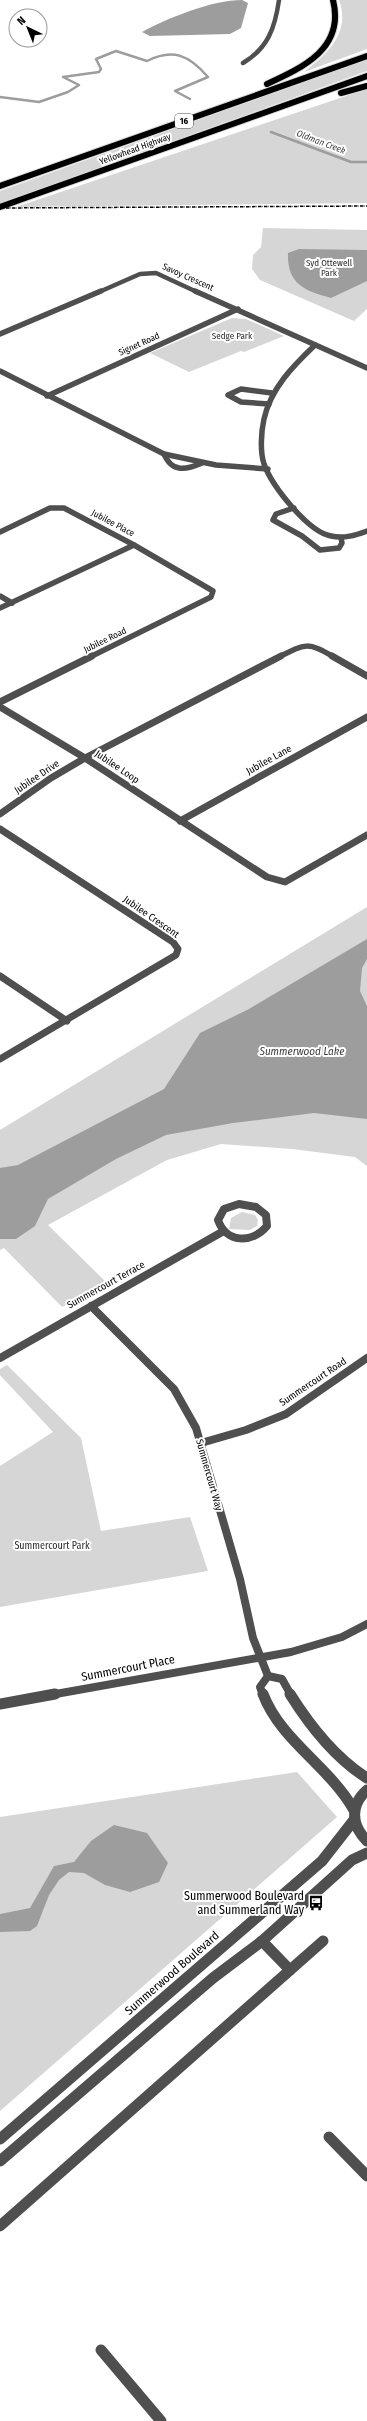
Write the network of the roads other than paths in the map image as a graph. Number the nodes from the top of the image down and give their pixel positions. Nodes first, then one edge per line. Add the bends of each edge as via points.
1 (279, 0) edge
2 (333, 0) edge
3 (367, 56) edge
4 (243, 63) dead end
5 (367, 76) edge
6 (367, 86) edge
7 (161, 129) junction
8 (62, 185) junction
9 (0, 186) edge
10 (0, 207) edge
11 (238, 310) junction
12 (0, 334) edge
13 (314, 345) junction
14 (367, 368) edge
15 (0, 371) edge
16 (272, 393) junction
17 (47, 396) junction
18 (269, 404) junction
19 (164, 454) junction
20 (202, 463) junction
21 (268, 469) junction
22 (294, 508) junction
23 (367, 531) edge
24 (0, 532) edge
25 (341, 538) junction
26 (134, 545) junction
27 (213, 590) joint
28 (0, 596) edge
29 (12, 603) junction
30 (0, 608) edge
31 (367, 676) edge
32 (0, 702) edge
33 (0, 707) edge
34 (367, 717) edge
35 (85, 758) junction
36 (0, 814) edge
37 (180, 820) junction
38 (0, 829) edge
39 (367, 835) edge
40 (0, 976) edge
41 (67, 1021) junction
42 (0, 1059) edge
43 (222, 1232) junction
44 (91, 1306) junction
45 (0, 1358) edge
46 (367, 1358) edge
47 (201, 1443) junction
48 (367, 1624) edge
49 (261, 1658) junction
50 (268, 1676) junction
51 (0, 1704) edge
52 (367, 1778) edge
53 (367, 1790) edge
54 (354, 1815) junction
55 (367, 1841) edge
56 (367, 1852) edge
57 (262, 1941) junction
58 (323, 1941) dead end
59 (290, 1970) junction
60 (329, 2137) dead end
61 (0, 2139) edge
62 (0, 2161) edge
63 (367, 2176) edge
64 (0, 2226) edge
65 (101, 2350) dead end
66 (161, 2421) edge

1 - 4 street via 269,43
2 - 7 highway via 338,11 337,27 325,47 310,62 265,85 165,124
3 - 7 highway, Yellowhead Highway / 16
5 - 8 highway, Yellowhead Highway / 16
6 - 8 highway
7 - 9 highway, Yellowhead Highway / 16
8 - 10 highway, Yellowhead Highway / 16
11 - 12 street, Savoy Crescent via 162,275 148,273 67,303
11 - 13 street, Savoy Crescent
11 - 17 street, Signet Road
13 - 14 street, Savoy Crescent
13 - 16 street via 296,362
15 - 17 street
16 - 18 street
16 - 18 street via 241,389 228,395 242,402
17 - 19 street
18 - 21 street via 264,420 264,464
19 - 20 street
19 - 20 street via 168,465 173,468 189,468
20 - 21 street
21 - 22 street
22 - 25 street via 320,532
22 - 25 street via 276,514 273,520 302,536 320,550 339,548
23 - 25 street
24 - 26 street, Jubilee Place via 50,508 64,508
26 - 27 street, Jubilee Place
26 - 29 street
27 - 32 street, Jubilee Road via 211,597
28 - 29 street
29 - 30 street
31 - 35 street, Jubilee Loop via 324,650 304,646
33 - 35 street
34 - 37 street, Jubilee Lane
35 - 36 street, Jubilee Drive via 51,778
35 - 37 street, Jubilee Loop
37 - 39 street, Jubilee Loop via 267,878 285,882
38 - 41 street, Jubilee Crescent via 173,942 178,949 176,955
40 - 41 street
41 - 42 street, Jubilee Crescent
43 - 43 street via 244,1239 258,1236 267,1226 266,1215 256,1206 231,1206 220,1214 218,1220
43 - 44 street, Summercourt Terrace
44 - 45 street, Summercourt Terrace
44 - 47 street, Summercourt Way via 174,1389 196,1428
46 - 47 street, Summercourt Road via 290,1411 237,1434
47 - 49 street, Summercourt Way via 240,1579 253,1638
48 - 49 street, Summercourt Place via 318,1645
49 - 50 street, Summercourt Way
49 - 51 street, Summercourt Place
50 - 52 street via 282,1679 312,1726 347,1764
50 - 54 street via 260,1687 272,1716 301,1750 342,1788
53 - 54 street, Summerwood Boulevard via 360,1796
54 - 55 street via 359,1833
54 - 61 street, Summerwood Boulevard via 322,1861
56 - 57 street via 352,1860
57 - 59 street
57 - 62 street via 213,1978
58 - 59 street
59 - 64 street
60 - 63 street
65 - 66 street

